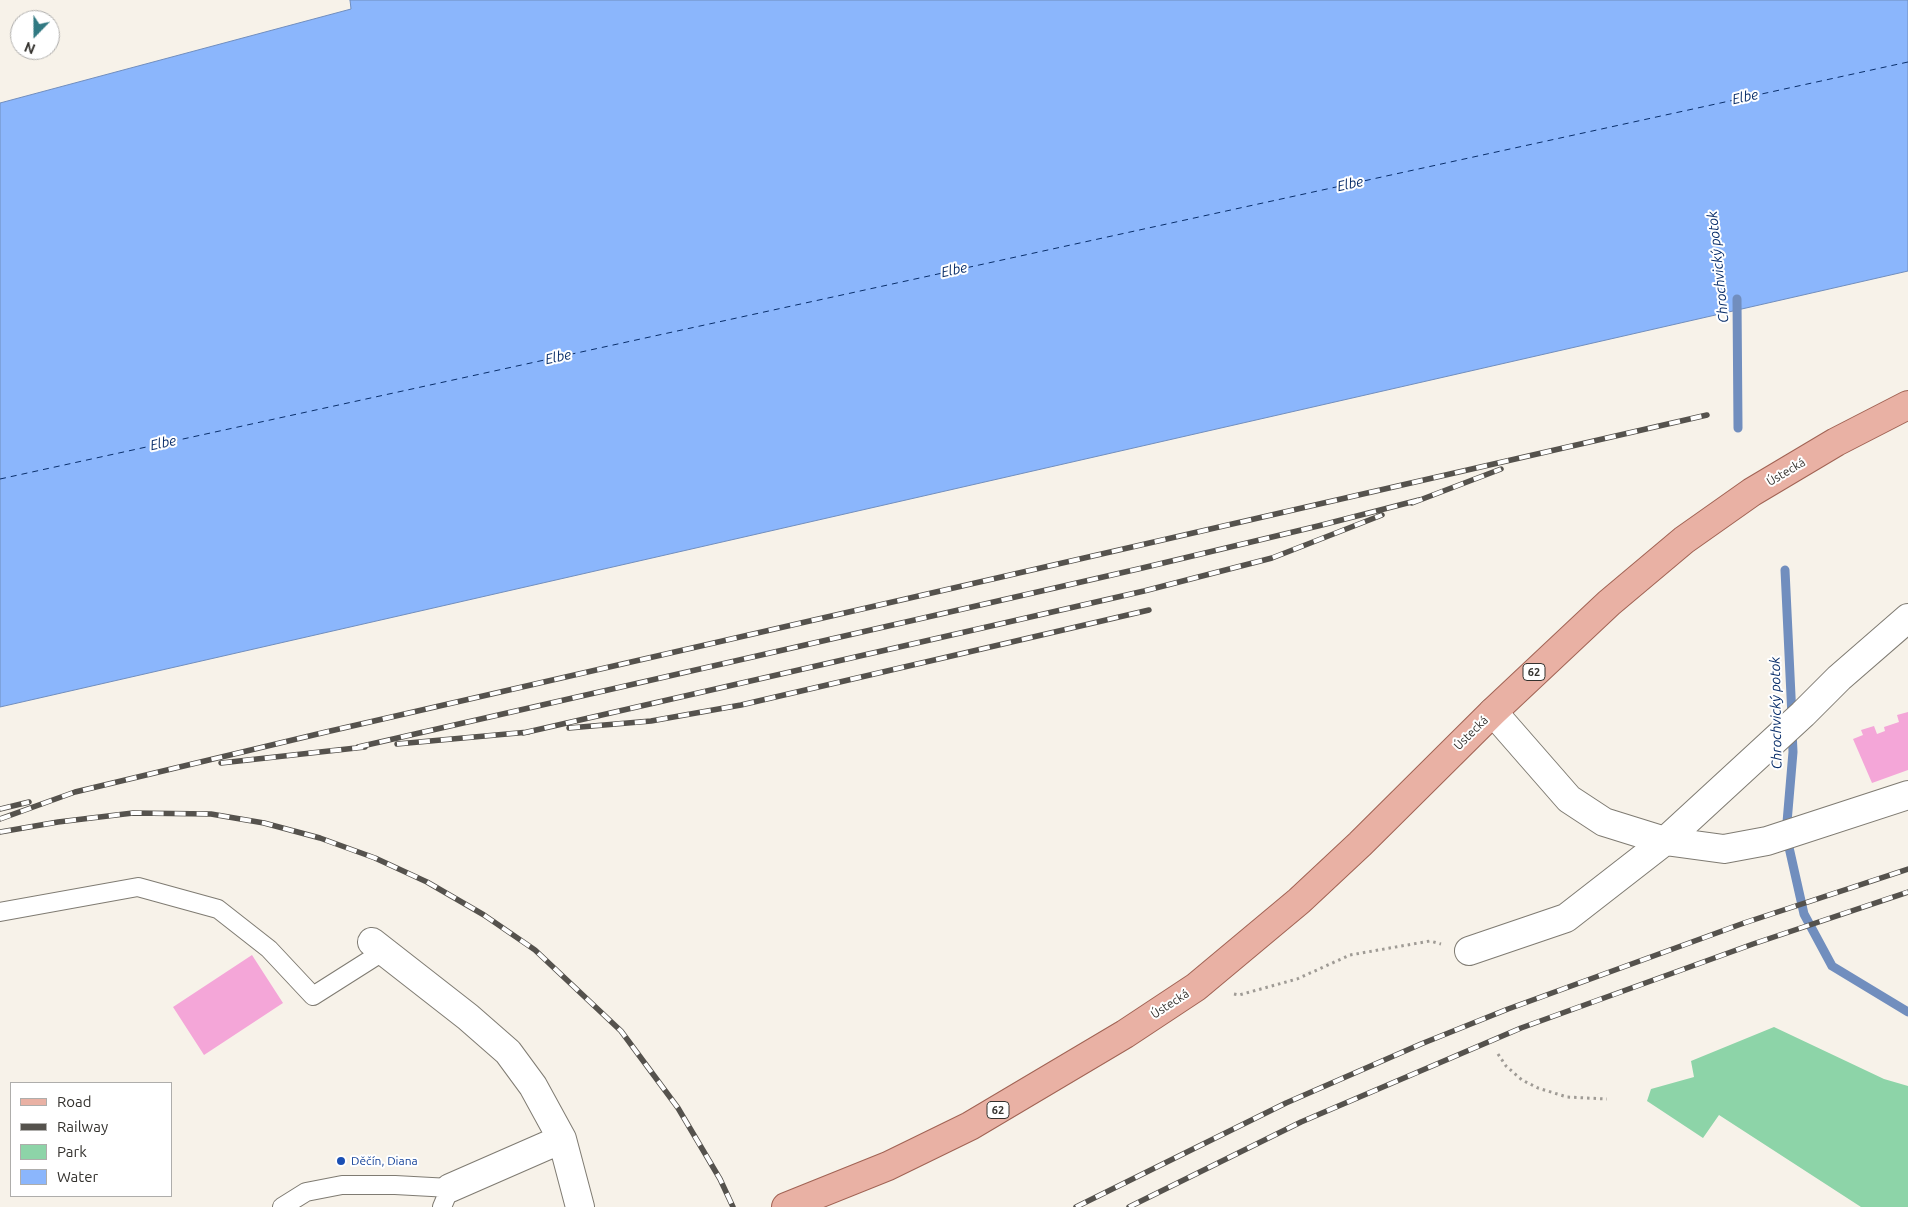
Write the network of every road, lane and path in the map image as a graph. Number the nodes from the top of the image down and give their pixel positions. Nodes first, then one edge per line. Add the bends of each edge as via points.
1 (1908, 405) edge
2 (1908, 618) edge
3 (1493, 712) junction
4 (1908, 795) edge
5 (1665, 841) junction
6 (0, 912) edge
7 (378, 947) joint
8 (1469, 951) joint
9 (1196, 987) junction
10 (1498, 1054) dead end
11 (1607, 1099) dead end
12 (562, 1139) junction
13 (446, 1197) edge
14 (282, 1207) edge
15 (580, 1207) edge
16 (786, 1207) edge

1 - 3 main road, Ústecká / 62 via 1752,492 1684,540 1608,602
2 - 5 street
3 - 5 street, Ústecká via 1569,799 1604,822
3 - 9 main road, Ústecká / 62 via 1299,901
4 - 5 street, Ústecká via 1800,831 1724,849
5 - 8 street via 1566,918
6 - 7 lane via 138,887 218,909 269,949 313,996
7 - 12 street via 508,1052 533,1086
8 - 9 path via 1430,942 1350,955 1298,979 1239,995
9 - 16 main road, Ústecká / 62 via 1125,1034 970,1126 888,1166
10 - 11 path via 1522,1080 1538,1088 1567,1097
12 - 13 street
12 - 15 street
13 - 14 lane via 395,1185 342,1185 306,1192

